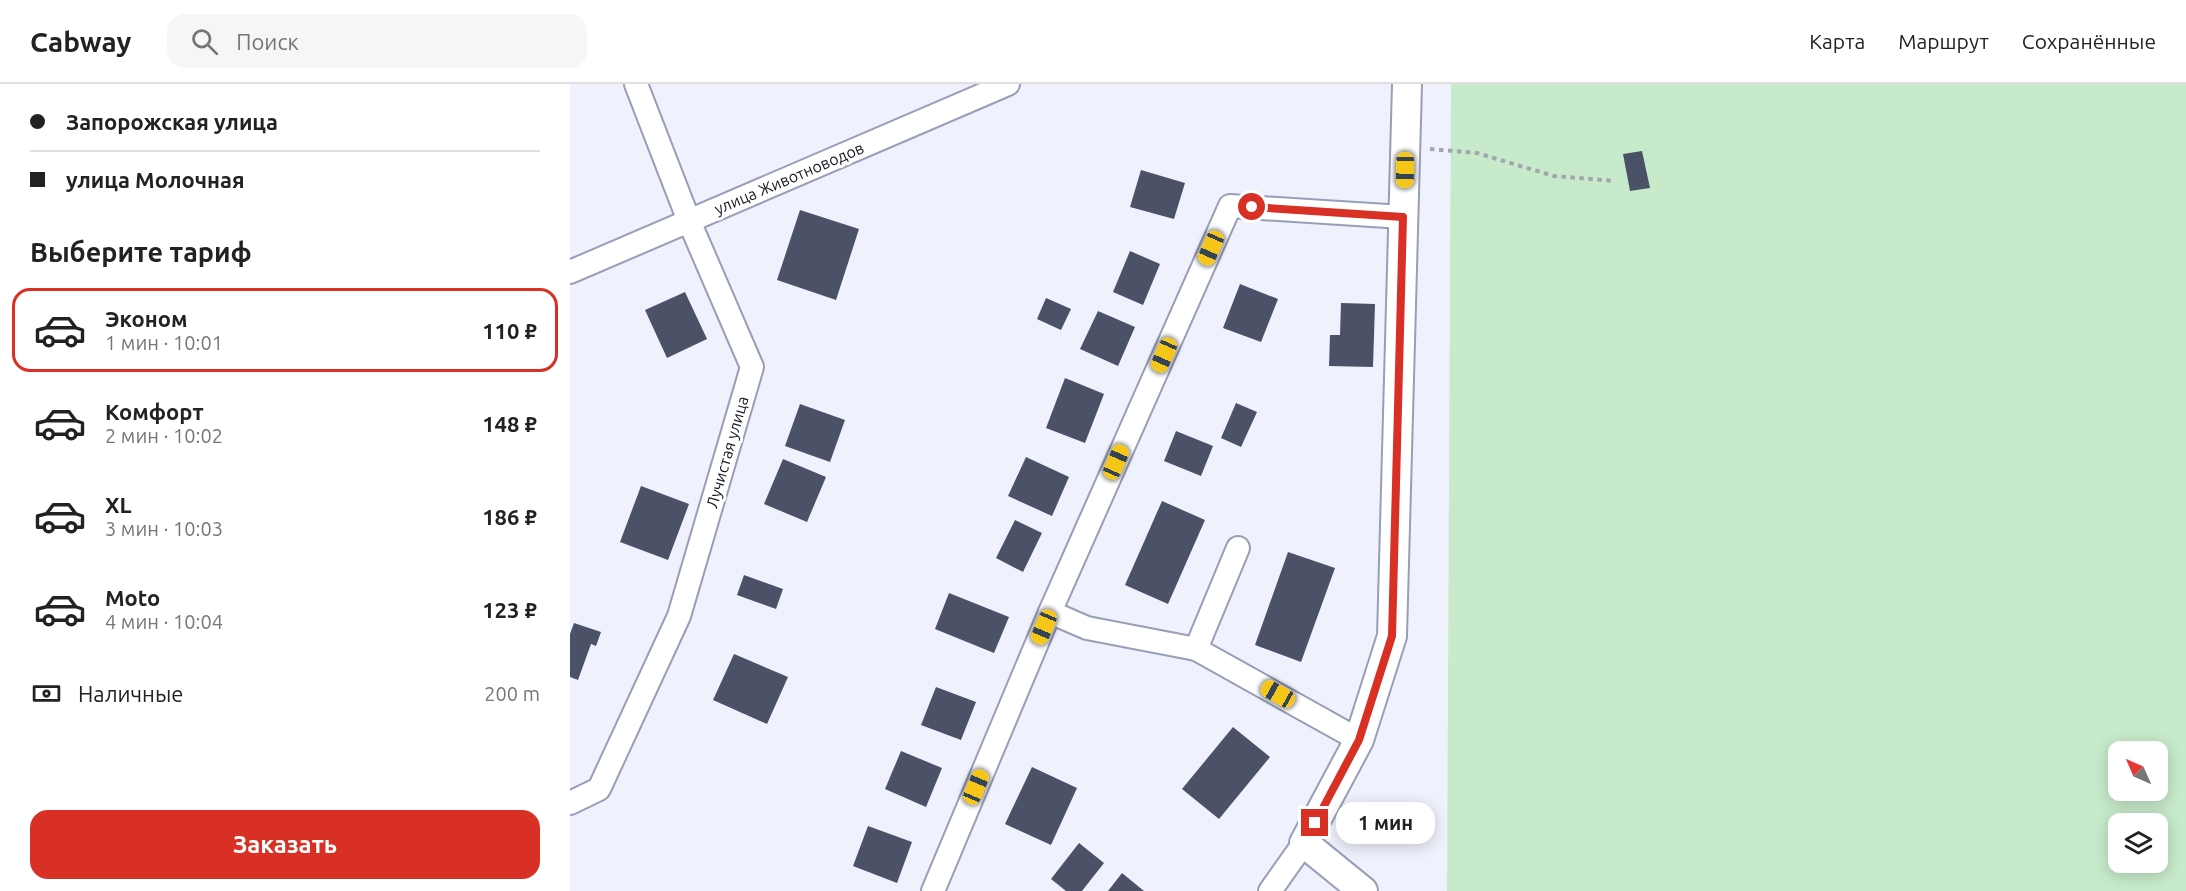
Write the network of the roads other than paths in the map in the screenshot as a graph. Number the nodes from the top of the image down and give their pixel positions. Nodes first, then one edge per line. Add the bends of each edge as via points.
1 (636, 84) edge
2 (1008, 84) edge
3 (1407, 84) edge
4 (968, 91) edge
5 (1403, 217) junction
6 (690, 220) junction
7 (570, 272) edge
8 (1238, 548) dead end
9 (1050, 612) junction
10 (1196, 649) junction
11 (1359, 740) junction
12 (570, 803) edge
13 (1304, 843) junction
14 (933, 891) edge
15 (1270, 891) edge
16 (1363, 891) edge

1 - 6 street, Лучистая улица
2 - 4 street, улица Животноводов
3 - 5 street
4 - 6 street, улица Животноводов
5 - 9 street via 1230,206
5 - 11 street via 1392,636
6 - 7 street, улица Животноводов
6 - 12 street, Лучистая улица via 752,367 679,616 599,789
8 - 10 street
9 - 10 street via 1087,628
9 - 14 street
10 - 11 street
11 - 13 street
13 - 15 street
13 - 16 street

